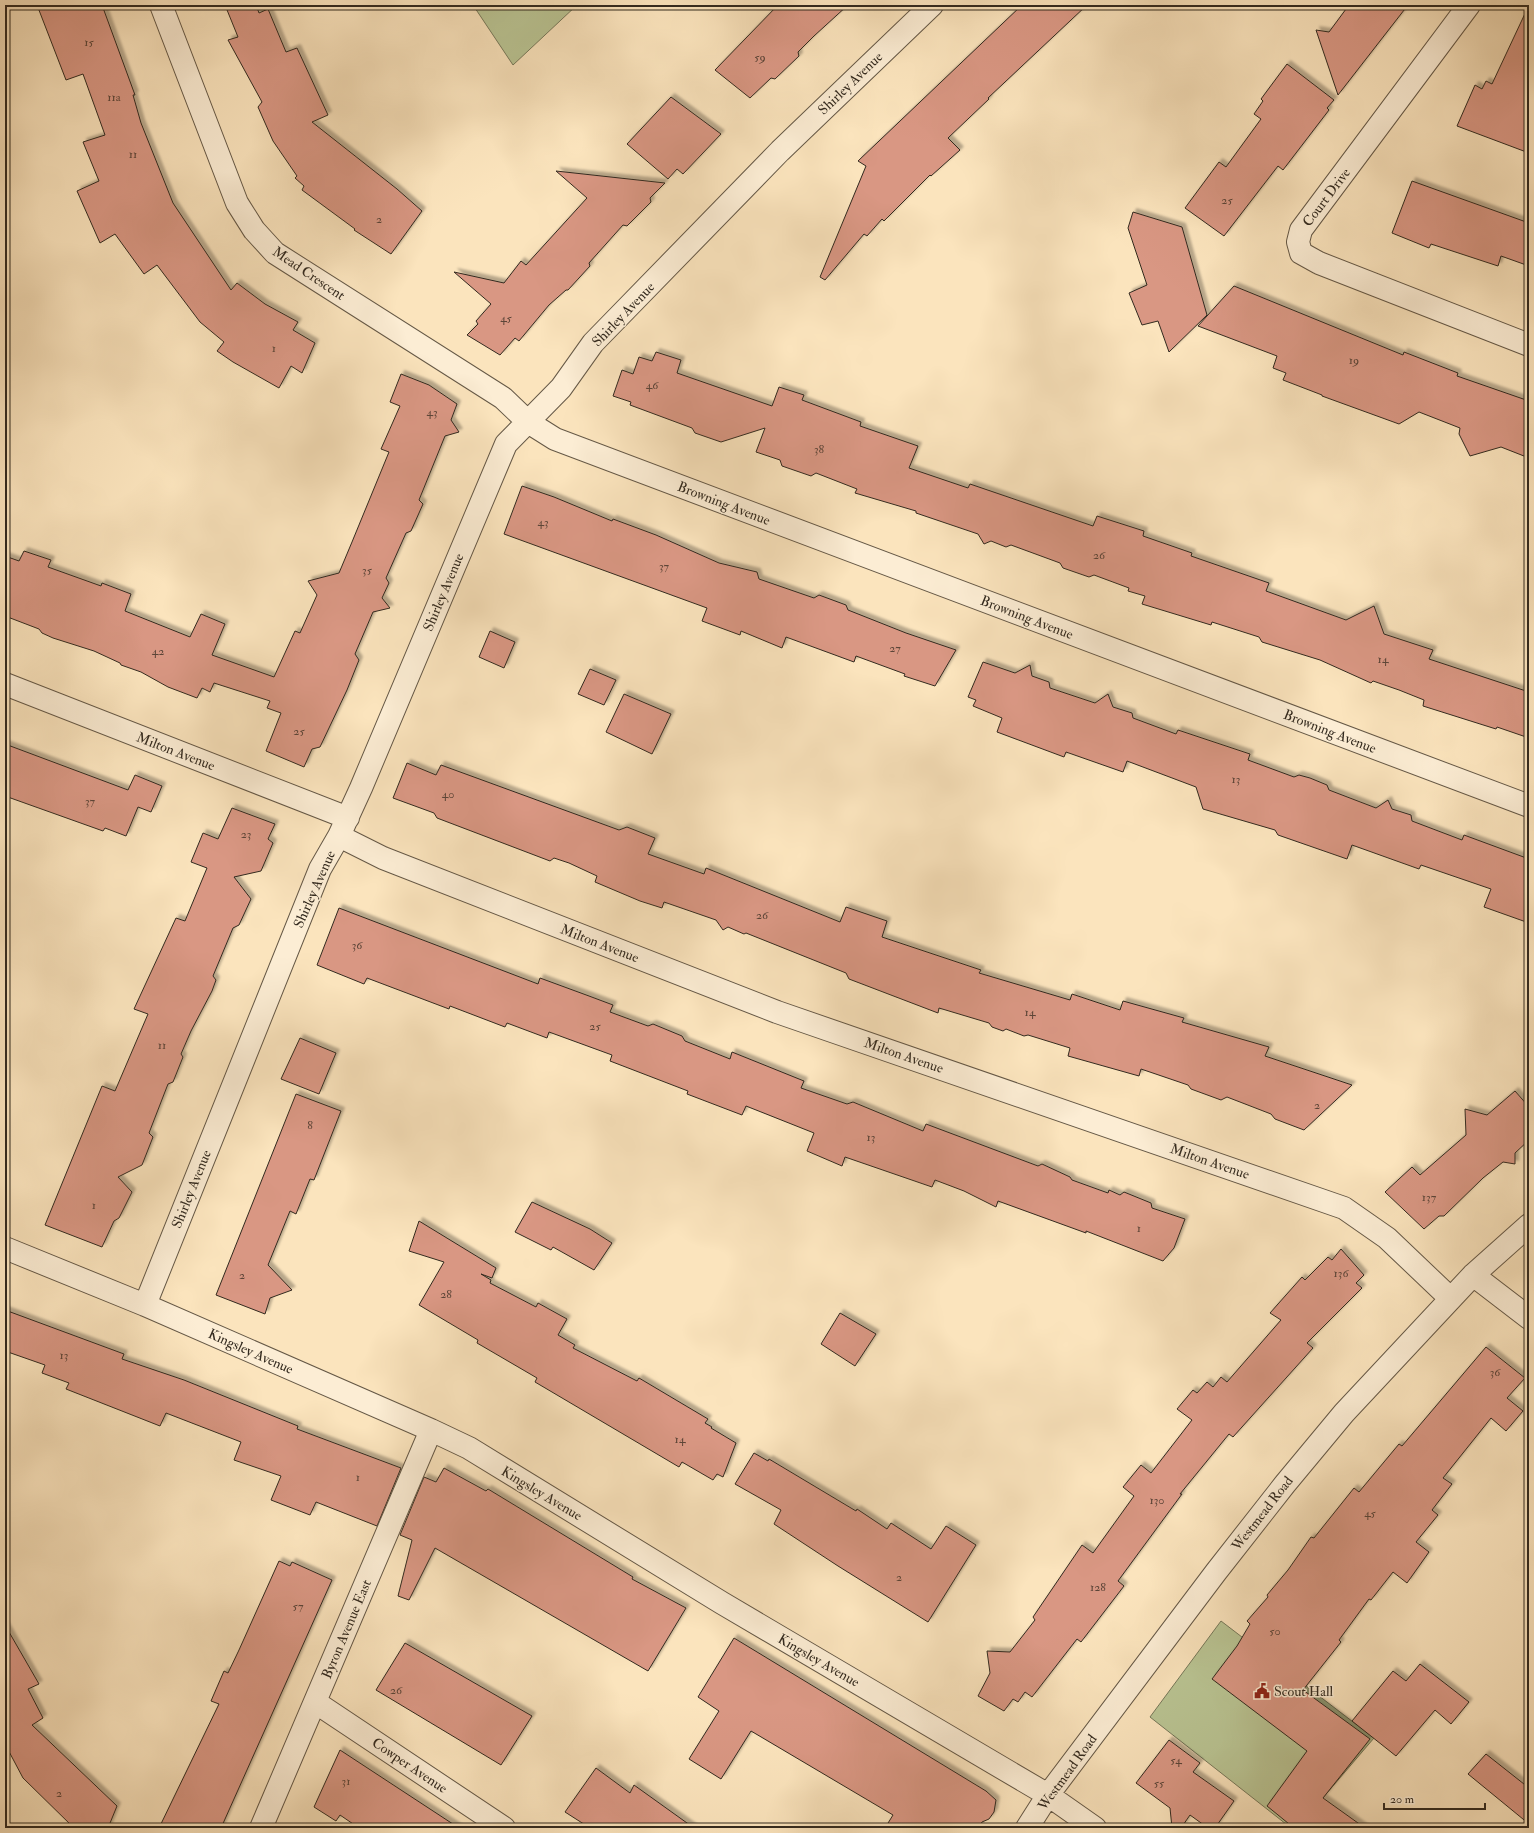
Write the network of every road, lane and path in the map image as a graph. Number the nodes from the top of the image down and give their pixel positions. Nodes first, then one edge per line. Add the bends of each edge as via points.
1 (161, 5) edge
2 (932, 5) edge
3 (1469, 5) edge
4 (1529, 345) edge
5 (528, 422) junction
6 (5, 684) edge
7 (1529, 806) edge
8 (343, 827) junction
9 (1529, 1225) edge
10 (5, 1248) edge
11 (1473, 1275) junction
12 (1450, 1298) junction
13 (145, 1304) junction
14 (1529, 1318) edge
15 (431, 1430) junction
16 (315, 1702) junction
17 (1048, 1795) junction
18 (261, 1828) edge
19 (504, 1828) edge
20 (1027, 1828) edge
21 (1095, 1828) edge

1 - 5 street, Mead Crescent via 237,203 254,230 275,254 503,398
2 - 5 street, Shirley Avenue via 780,151 599,338 561,388
3 - 4 street, Court Drive via 1301,230 1298,242 1301,253 1319,263
5 - 7 street, Browning Avenue via 555,439
5 - 8 street, Shirley Avenue via 506,444
6 - 8 street, Milton Avenue
8 - 12 street, Milton Avenue via 383,858 777,1012 1344,1208 1387,1238
8 - 13 street, Shirley Avenue via 320,869
9 - 11 street, Westmead Road
10 - 13 street, Kingsley Avenue
11 - 12 street, Westmead Road
11 - 14 street
12 - 17 street, Westmead Road via 1344,1413 1285,1484
13 - 15 street, Kingsley Avenue
15 - 16 street, Byron Avenue East
15 - 17 street, Kingsley Avenue via 469,1448 722,1603
16 - 18 street, Byron Avenue East
16 - 19 street, Cowper Avenue
17 - 20 street, Westmead Road
17 - 21 street, Kingsley Avenue

